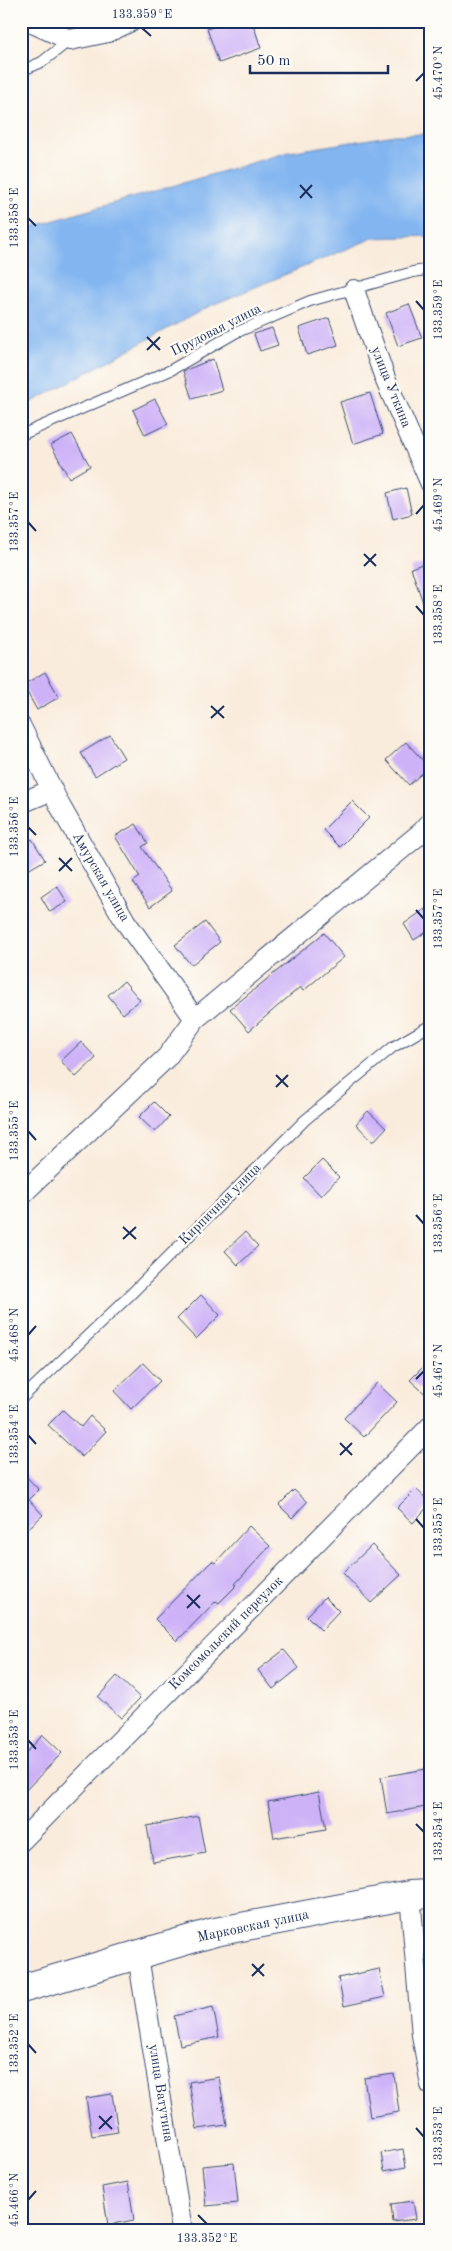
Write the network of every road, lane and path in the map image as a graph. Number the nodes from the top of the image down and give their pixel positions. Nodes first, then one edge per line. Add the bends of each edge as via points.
1 (28, 21) edge
2 (131, 21) edge
3 (70, 40) junction
4 (21, 71) edge
5 (431, 269) edge
6 (354, 290) junction
7 (21, 435) edge
8 (431, 484) edge
9 (21, 726) edge
10 (52, 790) junction
11 (21, 803) edge
12 (431, 822) edge
13 (195, 1019) junction
14 (431, 1025) edge
15 (21, 1195) edge
16 (21, 1399) edge
17 (431, 1426) edge
18 (21, 1841) edge
19 (421, 1894) edge
20 (138, 1956) junction
21 (21, 1989) edge
22 (431, 2085) edge
23 (182, 2230) edge

1 - 3 street
2 - 3 street via 108,32
3 - 4 lane via 42,62
5 - 6 lane, Прудовая улица
6 - 7 lane, Прудовая улица via 310,300 235,333 171,370
6 - 8 street, улица Уткина via 386,381
9 - 10 street, Амурская улица
10 - 11 street
10 - 13 street, Амурская улица via 125,921
12 - 13 street
13 - 15 street via 167,1057
14 - 16 lane, Кирпичная улица via 393,1047 305,1120
17 - 18 street, Комсомольский переулок
19 - 20 main road, Марковская улица via 216,1932
19 - 22 street via 422,2035
20 - 21 main road, Марковская улица
20 - 23 street, улица Ватутина

